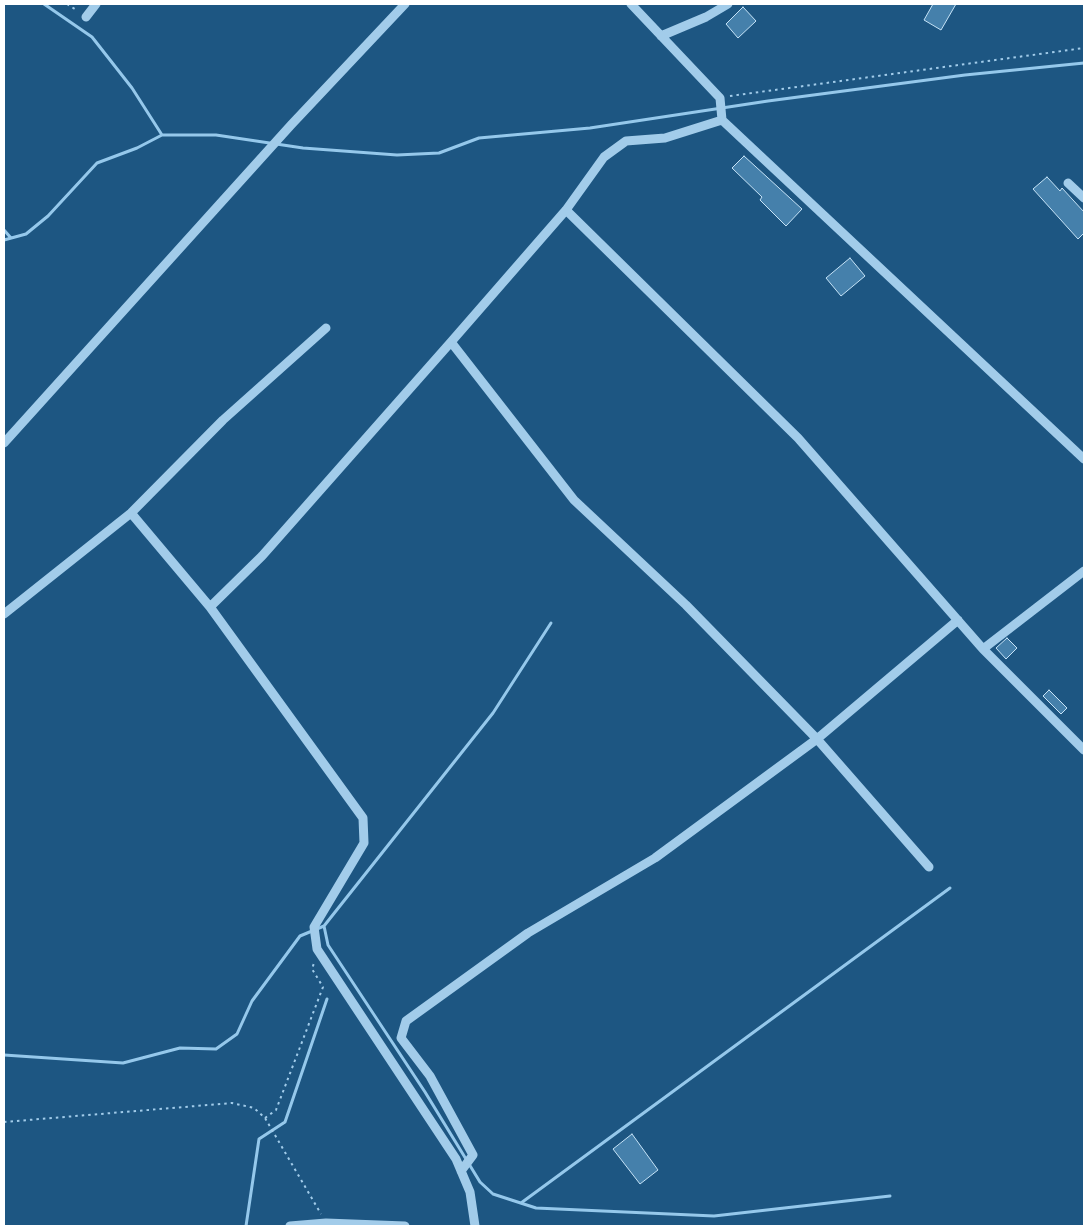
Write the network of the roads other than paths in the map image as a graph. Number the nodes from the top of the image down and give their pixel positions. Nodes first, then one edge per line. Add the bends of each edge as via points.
1 (96, 4) edge
2 (405, 4) edge
3 (631, 4) edge
4 (728, 4) edge
5 (86, 17) road end
6 (661, 36) junction
7 (722, 120) junction
8 (1068, 183) dead end
9 (1084, 198) edge
10 (566, 210) junction
11 (326, 328) dead end
12 (450, 342) junction
13 (4, 443) edge
14 (1084, 458) edge
15 (130, 513) junction
16 (1084, 571) edge
17 (210, 607) junction
18 (4, 614) edge
19 (958, 620) junction
20 (983, 649) junction
21 (817, 739) junction
22 (1084, 750) edge
23 (928, 867) dead end
24 (461, 1171) junction
25 (290, 1226) edge
26 (405, 1226) edge
27 (475, 1226) edge

1 - 5 street
2 - 13 street
3 - 6 street
4 - 6 street
6 - 7 street via 720,98
7 - 10 street via 665,138 626,141 604,157
7 - 14 street
8 - 9 street
10 - 12 street
10 - 19 street via 798,438
11 - 15 street via 223,420
12 - 17 street via 262,556
12 - 21 street via 574,500 686,605
15 - 17 street
15 - 18 street
16 - 20 street
17 - 24 street via 363,818 364,842 314,927 317,948
19 - 20 street
19 - 21 street
20 - 22 street
21 - 23 street
21 - 24 street via 654,858 528,932 406,1021 401,1038 430,1076 473,1155
24 - 27 street via 470,1192
25 - 26 street via 326,1223

